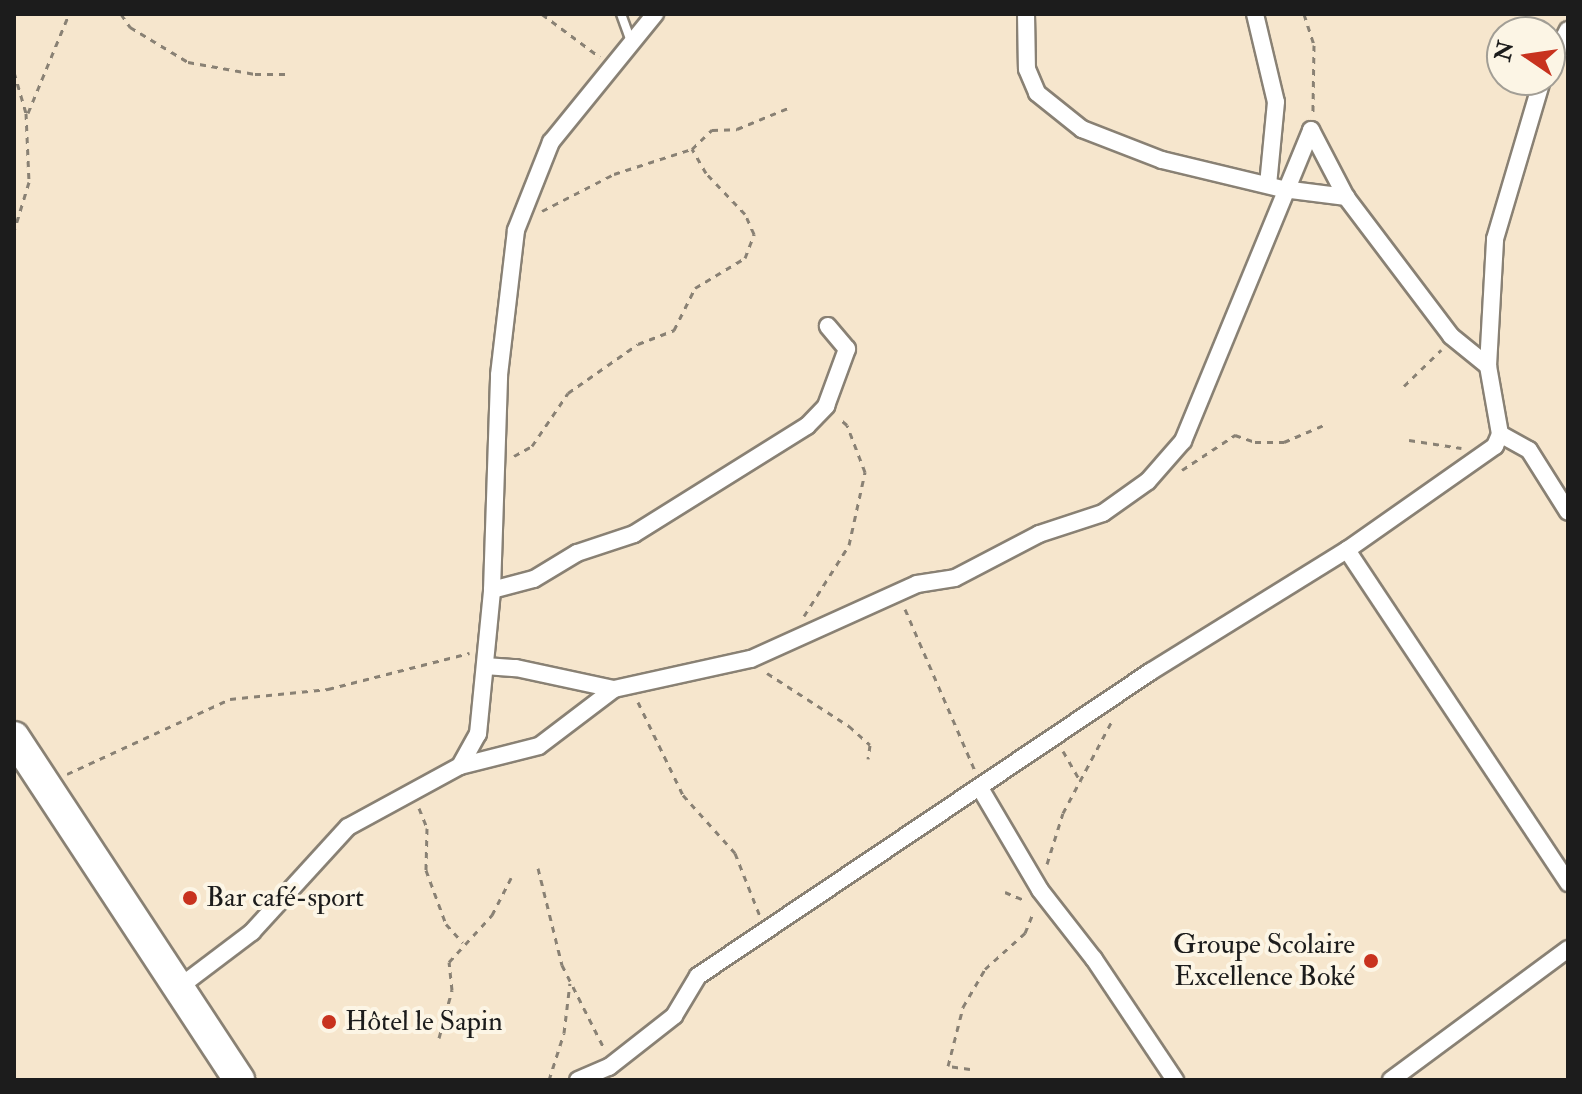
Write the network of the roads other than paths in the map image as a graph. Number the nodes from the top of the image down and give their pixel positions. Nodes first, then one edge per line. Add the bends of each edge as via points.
1 (621, 14) edge
2 (655, 14) edge
3 (1026, 14) edge
4 (1255, 14) edge
5 (632, 45) junction
6 (1537, 96) edge
7 (1276, 187) junction
8 (1346, 197) junction
9 (828, 326) dead end
10 (1488, 366) junction
11 (1500, 434) junction
12 (1568, 512) edge
13 (1347, 550) junction
14 (492, 590) junction
15 (485, 666) junction
16 (622, 688) junction
17 (14, 737) edge
18 (460, 766) junction
19 (980, 788) junction
20 (1568, 883) edge
21 (1568, 949) edge
22 (178, 988) junction
23 (239, 1080) edge
24 (578, 1080) edge
25 (1175, 1080) edge
26 (1391, 1080) edge

1 - 5 lane
2 - 5 street
3 - 7 street via 1027,69 1037,93 1082,129 1162,160
4 - 7 street via 1276,102
5 - 14 street via 551,142 516,230 499,375
6 - 10 street via 1495,239
7 - 8 street
7 - 8 street via 1311,130
7 - 16 street via 1206,391 1183,441 1148,481 1103,513 1039,534 966,574 917,584 761,656
8 - 10 street via 1451,336
9 - 14 street via 847,349 826,406 807,426 634,534 577,553 534,579
10 - 11 street
11 - 12 street via 1529,450
11 - 13 street via 1495,446 1478,459
13 - 19 street
13 - 20 street
14 - 15 street
15 - 16 street
15 - 18 street via 478,734
16 - 18 street via 539,746
17 - 22 highway
18 - 22 street via 348,827 252,932
19 - 24 street via 698,976 674,1016 609,1067
19 - 25 street via 1040,890 1094,959
21 - 26 street
22 - 23 highway

